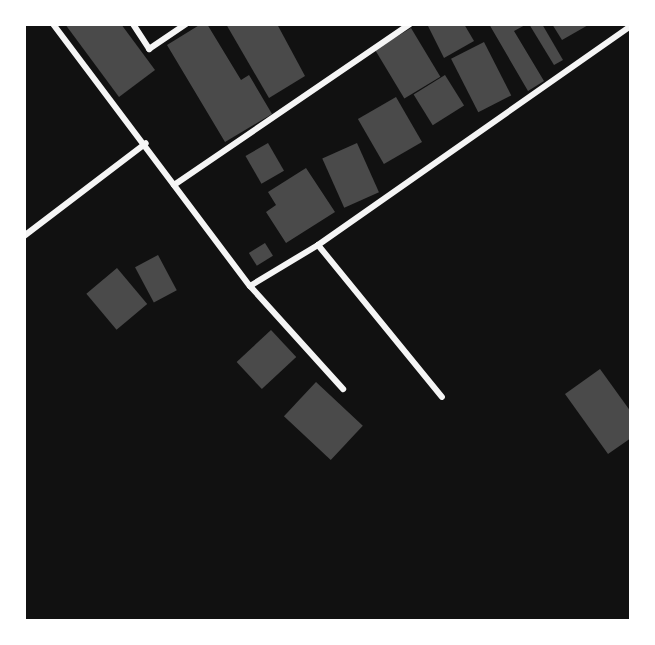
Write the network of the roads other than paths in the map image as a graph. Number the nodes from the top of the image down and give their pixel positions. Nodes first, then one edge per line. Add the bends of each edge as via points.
1 (53, 24) edge
2 (133, 24) edge
3 (186, 24) edge
4 (410, 24) edge
5 (631, 26) edge
6 (146, 143) junction
7 (174, 185) junction
8 (24, 236) edge
9 (318, 245) junction
10 (250, 286) junction
11 (343, 389) dead end
12 (442, 397) dead end

1 - 6 street
2 - 3 street via 149,50
4 - 7 street
5 - 9 street
6 - 7 street
6 - 8 street
7 - 10 street
9 - 10 street
9 - 12 street
10 - 11 street

